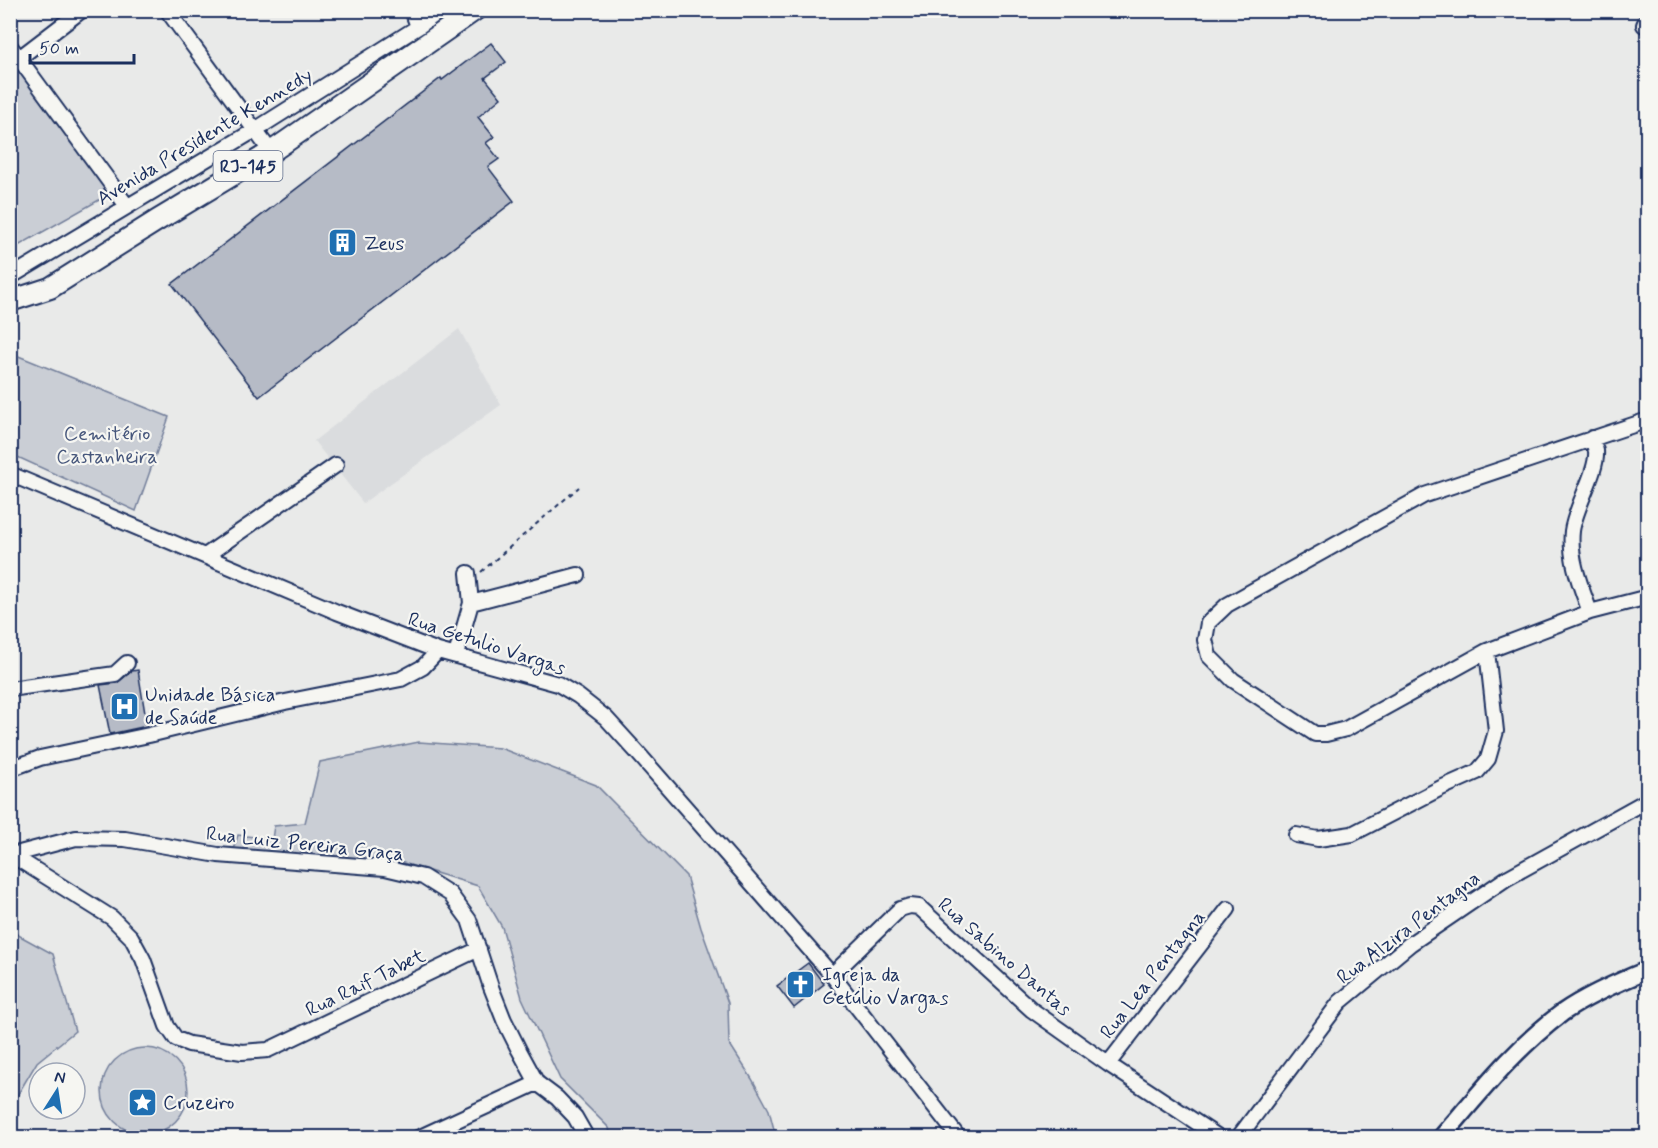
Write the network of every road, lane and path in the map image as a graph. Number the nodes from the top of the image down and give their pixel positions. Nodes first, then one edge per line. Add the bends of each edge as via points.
1 (82, 10) edge
2 (167, 10) edge
3 (412, 10) edge
4 (441, 10) edge
5 (475, 10) edge
6 (418, 27) junction
7 (10, 46) edge
8 (15, 62) edge
9 (255, 130) junction
10 (271, 152) junction
11 (127, 206) junction
12 (10, 277) edge
13 (10, 301) edge
14 (1647, 420) edge
15 (1592, 438) junction
16 (336, 465) dead end
17 (10, 474) edge
18 (579, 487) dead end
19 (205, 556) junction
20 (578, 575) dead end
21 (469, 577) joint
22 (1647, 597) edge
23 (471, 603) junction
24 (1590, 612) junction
25 (438, 651) junction
26 (1487, 651) junction
27 (456, 656) junction
28 (127, 663) dead end
29 (10, 689) edge
30 (10, 769) edge
31 (1647, 800) edge
32 (1296, 835) dead end
33 (11, 854) edge
34 (1228, 909) dead end
35 (479, 948) junction
36 (1647, 970) edge
37 (832, 975) junction
38 (1108, 1064) junction
39 (537, 1083) junction
40 (418, 1137) edge
41 (587, 1137) edge
42 (959, 1137) edge
43 (1220, 1137) edge
44 (1238, 1137) edge
45 (1441, 1137) edge

1 - 8 street
2 - 9 street
3 - 6 street
4 - 6 street, Avenida Presidente Kennedy
5 - 10 main road, RJ-145
6 - 9 street, Avenida Presidente Kennedy
7 - 8 street
8 - 11 street
9 - 10 street
9 - 11 street, Avenida Presidente Kennedy
10 - 13 main road, RJ-145 via 50,288
11 - 12 street, Avenida Presidente Kennedy
14 - 15 street
15 - 24 street via 1596,452 1572,530 1571,546
15 - 26 street via 1425,495 1227,605 1208,623 1205,640 1209,656 1233,680 1315,734 1346,729
16 - 19 street
17 - 19 street, Rua Getulio Vargas
18 - 21 path
19 - 25 street, Rua Getulio Vargas
20 - 23 street
21 - 23 street
22 - 24 street
23 - 27 street
24 - 26 street
25 - 27 street, Rua Getulio Vargas
25 - 30 street via 423,667 401,679 40,758
26 - 32 street via 1496,731 1488,759 1477,772 1353,834 1318,839
27 - 37 street, Rua Getulio Vargas via 558,684 606,718
28 - 29 street via 115,674
31 - 44 street, Rua Alzira Pentagna via 1507,878 1410,944 1366,980 1340,1002
33 - 35 street, Rua Luiz Pereira Graça via 76,838 125,839 218,855 385,868 423,877 450,894 469,920
33 - 35 street, Rua Raif Tabet via 112,918 130,937 142,959 167,1026 176,1039 213,1048 268,1050
34 - 38 street, Rua Lea Pentagna
35 - 39 street, Rua Luiz Pereira Graça via 504,1020
36 - 45 street via 1561,1014 1507,1062
37 - 38 street, Rua Sabino Dantas via 900,909 919,907 1032,1010
37 - 42 street, Rua Getulio Vargas
38 - 43 street, Rua Sabino Dantas
39 - 40 street
39 - 41 street, Rua Luiz Pereira Graça via 575,1116

